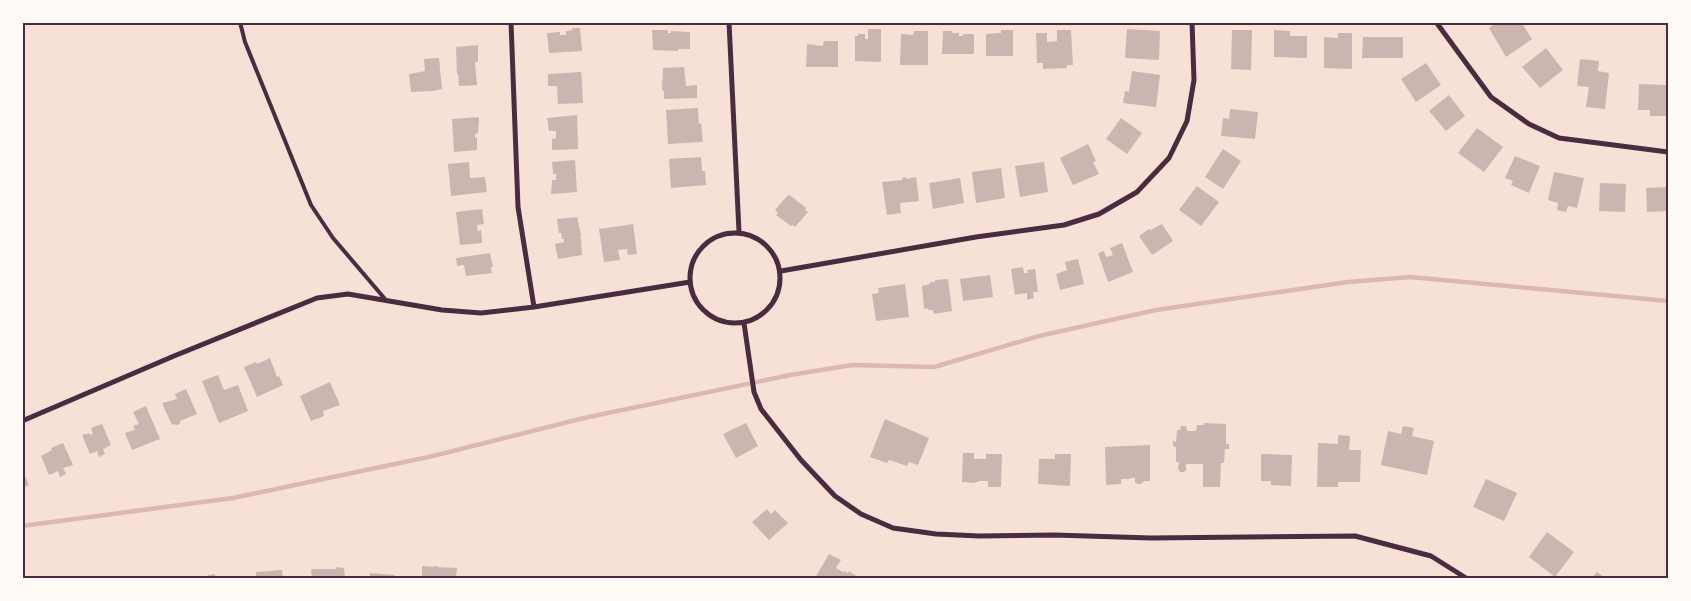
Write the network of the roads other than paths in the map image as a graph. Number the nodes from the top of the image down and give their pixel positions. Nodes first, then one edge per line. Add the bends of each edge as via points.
1 (240, 22) edge
2 (511, 22) edge
3 (728, 22) edge
4 (1192, 22) edge
5 (1436, 22) edge
6 (1668, 152) edge
7 (740, 232) junction
8 (781, 271) junction
9 (690, 282) junction
10 (385, 299) junction
11 (534, 307) junction
12 (744, 323) junction
13 (22, 421) edge
14 (1466, 578) edge

1 - 10 lane via 245,42 311,205 359,271
2 - 11 street via 518,207
3 - 7 street
4 - 8 street via 1194,80 1187,121 1168,158 1137,192 1098,214 1064,225
5 - 6 street via 1491,97 1529,124 1559,138
7 - 8 street via 762,241 771,249
7 - 9 street via 709,240 691,266
8 - 12 street via 781,285 768,310
9 - 11 street
9 - 12 street via 693,296 702,309 721,321
10 - 11 street via 481,314
10 - 13 street via 348,294 317,298
12 - 14 street via 754,392 761,409 801,460 835,496 861,514 893,528 979,536 1355,536 1431,556

